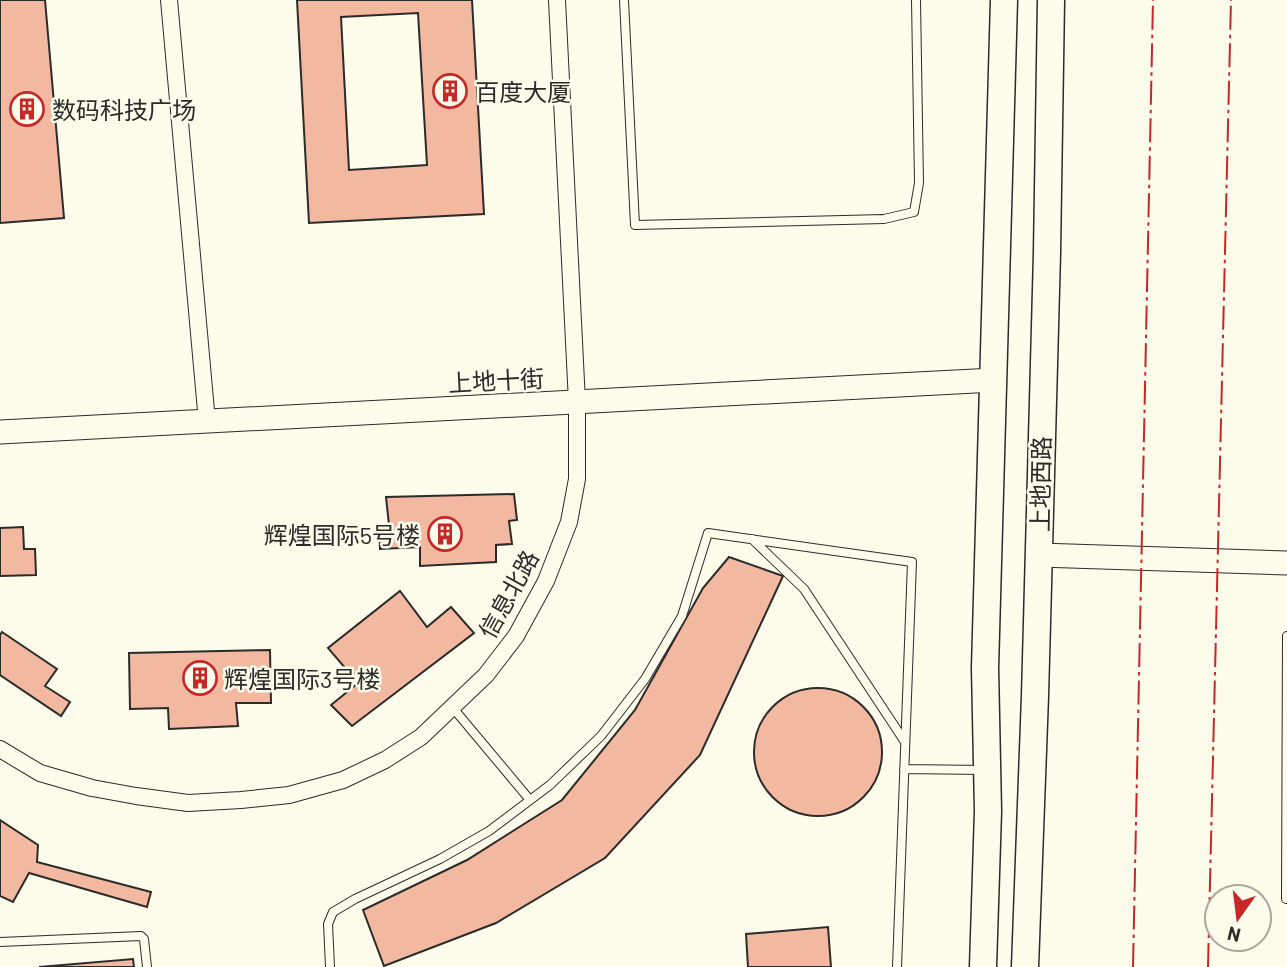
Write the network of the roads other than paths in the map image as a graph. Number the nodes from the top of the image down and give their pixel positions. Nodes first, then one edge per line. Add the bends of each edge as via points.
1 (169, 0) edge
2 (557, 0) edge
3 (624, 0) edge
4 (916, 0) edge
5 (1004, 0) edge
6 (1051, 0) edge
7 (994, 380) junction
8 (577, 402) junction
9 (206, 422) junction
10 (0, 432) edge
11 (752, 539) junction
12 (1039, 555) junction
13 (1287, 563) edge
14 (1287, 636) edge
15 (453, 708) junction
16 (905, 742) junction
17 (0, 749) edge
18 (904, 769) junction
19 (987, 770) junction
20 (530, 800) junction
21 (1287, 899) edge
22 (0, 942) edge
23 (147, 967) edge
24 (330, 967) edge
25 (897, 967) edge
26 (983, 967) edge
27 (1025, 967) edge

1 - 9 street
2 - 8 street, 信息北路
3 - 4 lane via 635,225 884,219 914,212 919,183
5 - 7 main road, 上地西路
6 - 12 main road, 上地西路
7 - 8 street, 上地十街
7 - 19 main road, 上地西路 via 985,668
8 - 9 street, 上地十街
8 - 15 street, 信息北路 via 577,479 569,522 546,581 516,636
9 - 10 street, 上地十街
11 - 16 lane via 804,589
11 - 16 lane via 912,562
11 - 20 lane via 708,533 682,616 645,679 601,736
12 - 13 street
12 - 27 main road, 上地西路
14 - 21 lane
15 - 17 street, 信息北路 via 386,760 343,779 289,795 241,800 188,803 92,788 40,773
15 - 20 lane
16 - 18 lane
18 - 19 lane
18 - 25 lane
19 - 26 main road, 上地西路
20 - 24 lane via 440,859 333,912 327,940
22 - 23 lane via 141,936

